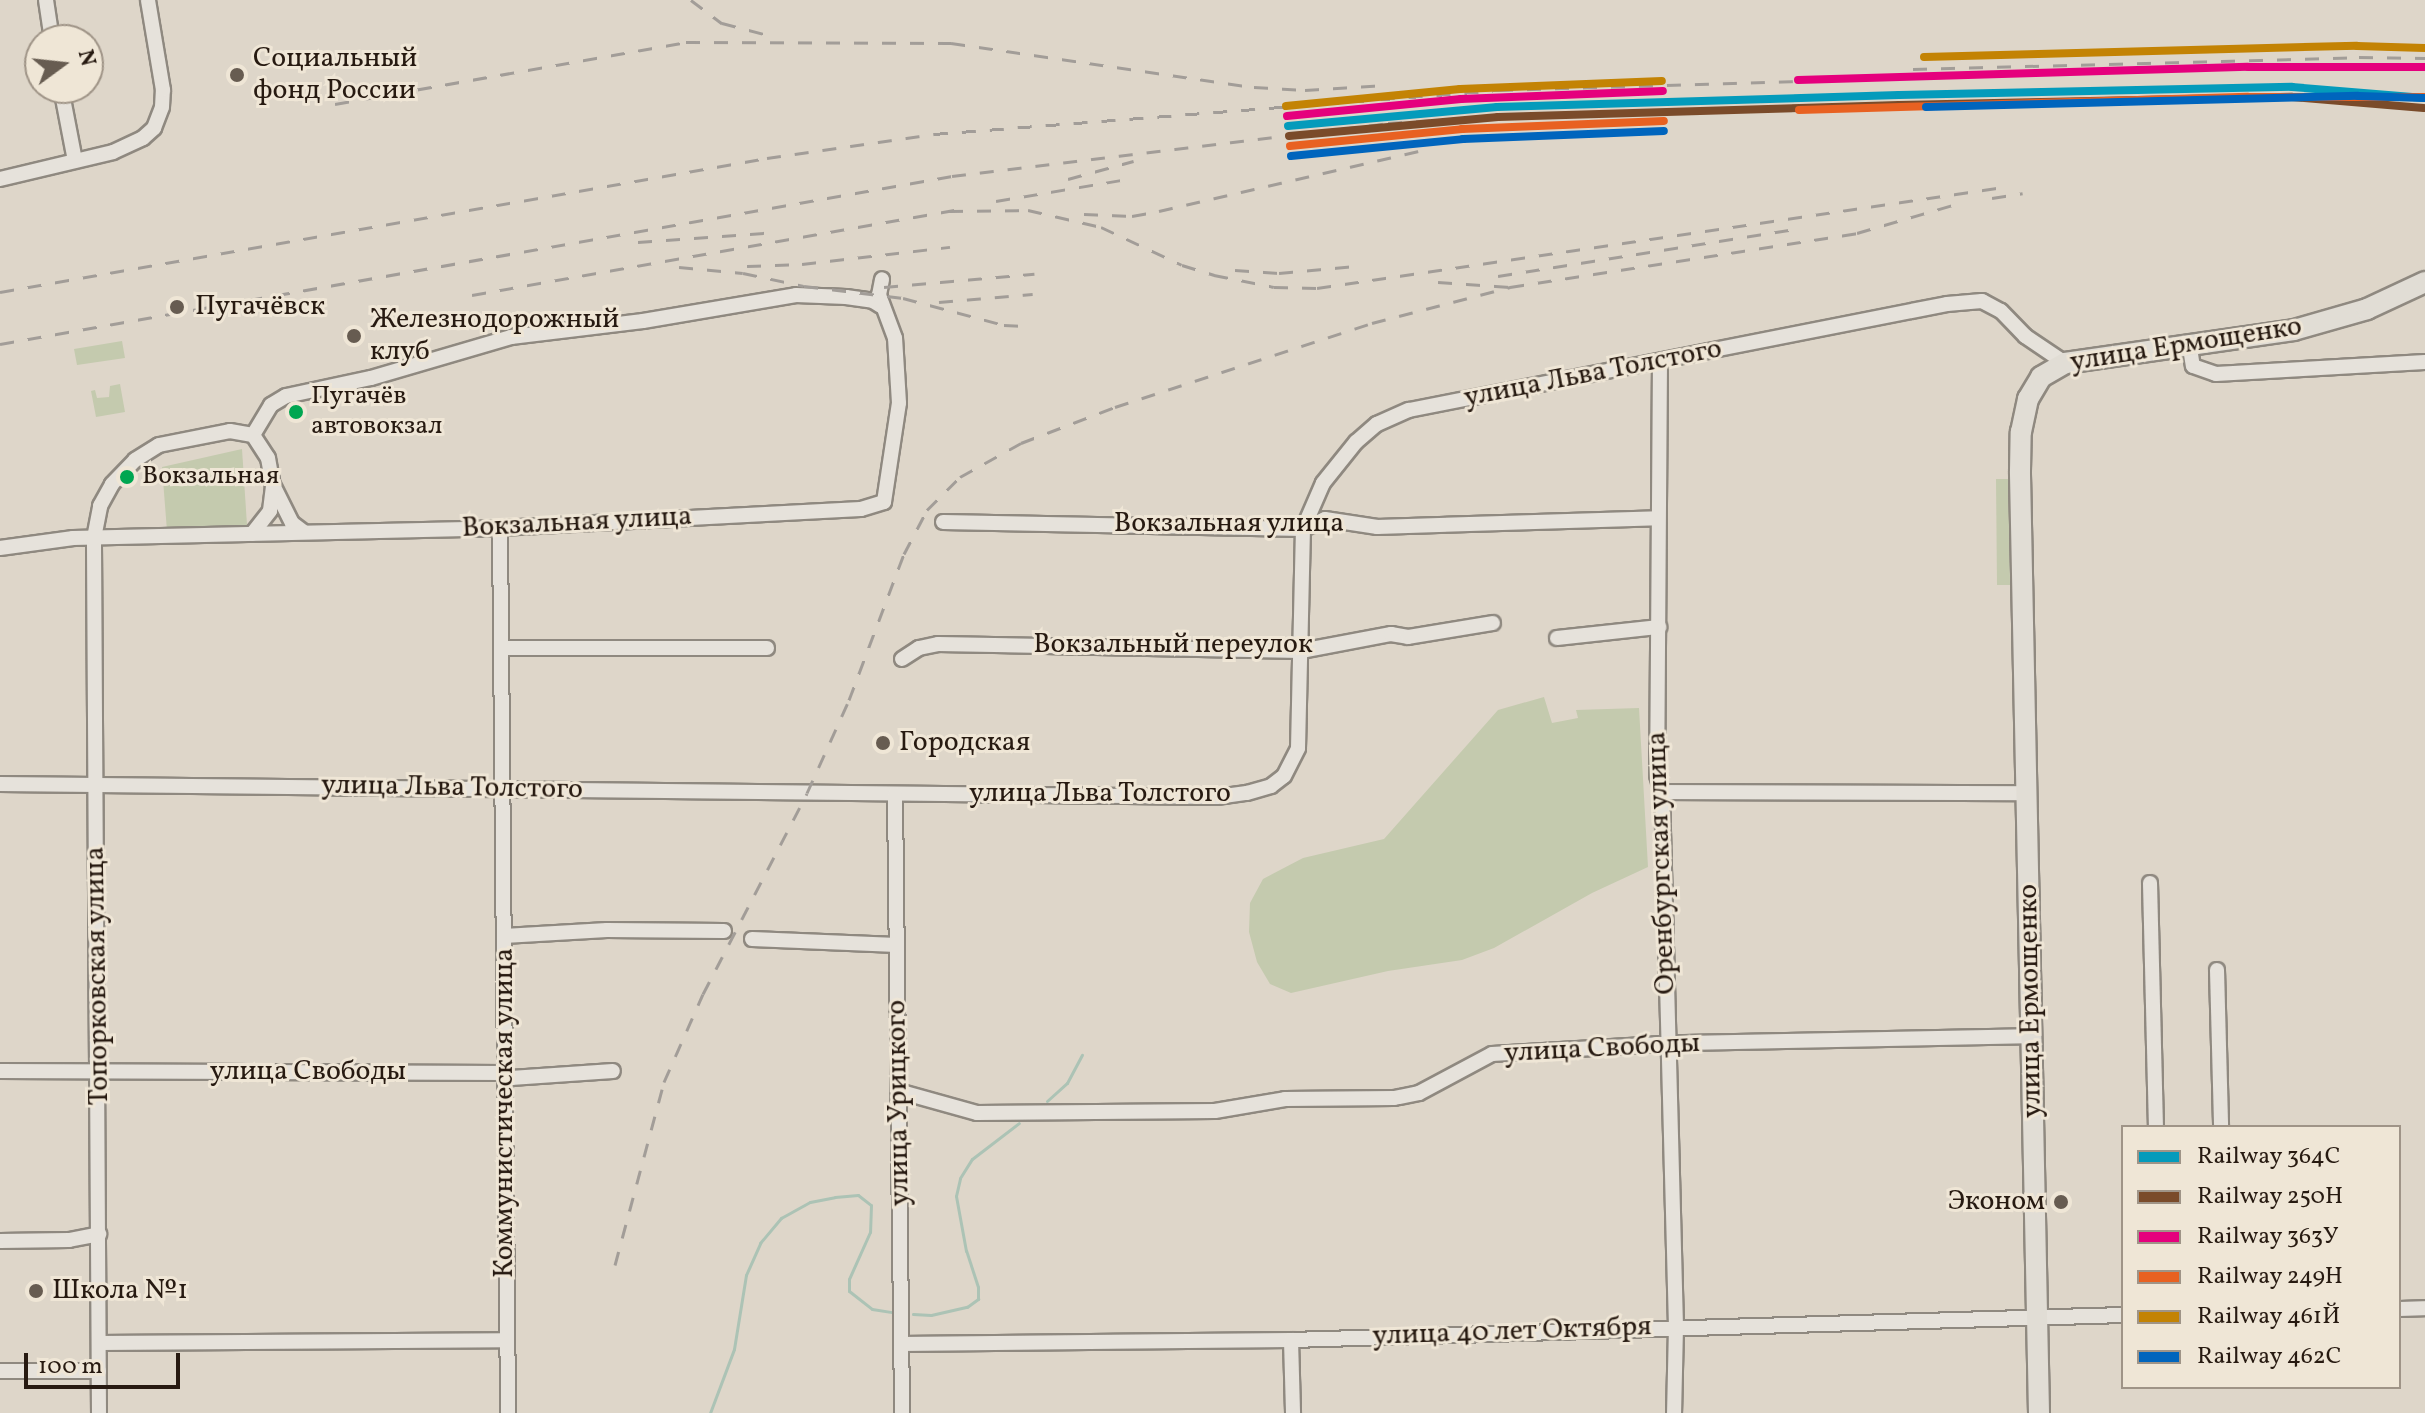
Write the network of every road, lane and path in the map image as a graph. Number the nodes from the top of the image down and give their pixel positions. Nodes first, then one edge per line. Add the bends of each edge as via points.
1 (46, 0) edge
2 (148, 0) edge
3 (50, 24) edge
4 (64, 104) edge
5 (75, 161) junction
6 (0, 179) edge
7 (882, 279) dead end
8 (2425, 282) edge
9 (881, 306) junction
10 (2190, 348) junction
11 (1660, 361) junction
12 (2425, 362) edge
13 (2065, 363) junction
14 (253, 435) junction
15 (273, 486) junction
16 (1658, 518) junction
17 (943, 522) dead end
18 (500, 528) junction
19 (1303, 529) junction
20 (311, 532) junction
21 (252, 534) junction
22 (94, 538) junction
23 (0, 548) edge
24 (1493, 623) dead end
25 (1659, 627) junction
26 (1557, 638) dead end
27 (503, 648) junction
28 (767, 648) dead end
29 (1301, 651) junction
30 (902, 659) dead end
31 (0, 784) edge
32 (95, 785) junction
33 (504, 788) junction
34 (1662, 792) junction
35 (2028, 793) junction
36 (895, 794) junction
37 (2150, 883) dead end
38 (724, 931) dead end
39 (504, 936) junction
40 (752, 939) dead end
41 (897, 945) junction
42 (2217, 970) dead end
43 (2032, 1036) junction
44 (1667, 1045) junction
45 (0, 1071) edge
46 (99, 1071) junction
47 (613, 1071) dead end
48 (504, 1073) junction
49 (898, 1091) junction
50 (2156, 1125) edge
51 (2221, 1125) edge
52 (99, 1234) junction
53 (0, 1241) edge
54 (2425, 1308) edge
55 (2401, 1309) edge
56 (2121, 1315) edge
57 (2037, 1318) junction
58 (1676, 1327) junction
59 (505, 1340) junction
60 (1291, 1340) junction
61 (99, 1343) junction
62 (901, 1344) junction
63 (0, 1371) edge
64 (99, 1371) junction
65 (99, 1413) edge
66 (508, 1413) edge
67 (902, 1413) edge
68 (1293, 1413) edge
69 (1674, 1413) edge
70 (2039, 1413) edge

1 - 3 street
2 - 5 street via 163,90 154,128 130,146
4 - 5 street
5 - 6 street
7 - 9 street
8 - 10 highway, улица Ермощенко via 2367,309 2294,330
9 - 14 street via 859,299 796,295 511,337 371,378 286,396 271,405
9 - 18 street, Вокзальная улица via 895,338 899,403 884,502 861,509
10 - 12 street via 2193,366 2216,374
10 - 13 highway, улица Ермощенко
11 - 13 street, улица Льва Толстого via 1982,301
11 - 16 street, Оренбургская улица
11 - 19 street, улица Льва Толстого via 1409,410 1377,424 1323,483
13 - 35 highway, улица Ермощенко via 2041,377 2028,399 2021,432
14 - 15 street via 268,458
14 - 22 street, Топорковская улица via 211,433 159,445 135,460 100,506
15 - 20 street via 283,510
15 - 21 street via 270,511
16 - 19 street, Вокзальная улица via 1377,527 1325,519
16 - 25 street, Оренбургская улица
17 - 19 street, Вокзальная улица
18 - 20 street, Вокзальная улица
18 - 27 street
19 - 29 street, улица Льва Толстого
20 - 21 street, Вокзальная улица
21 - 22 street, Вокзальная улица
22 - 23 street, Вокзальная улица
22 - 32 street, Топорковская улица
24 - 29 street, Вокзальный переулок
25 - 26 street
25 - 34 street, Оренбургская улица via 1657,775
27 - 28 street
27 - 33 street, Коммунистическая улица
29 - 30 street, Вокзальный переулок via 938,644
29 - 36 street, улица Льва Толстого via 1298,748 1284,776 1271,786 1217,797
31 - 32 street, улица Льва Толстого
32 - 33 street, улица Льва Толстого
32 - 46 street, Топорковская улица
33 - 36 street, улица Льва Толстого
33 - 39 street, Коммунистическая улица
34 - 35 street
34 - 44 street, Оренбургская улица
35 - 43 highway, улица Ермощенко
36 - 41 street, улица Урицкого
37 - 50 street
38 - 39 street
39 - 48 street, Коммунистическая улица
40 - 41 street
41 - 49 street, улица Урицкого
42 - 51 street
43 - 44 street, улица Свободы
43 - 57 highway, улица Ермощенко
44 - 49 street, улица Свободы via 1492,1054 1419,1093 1285,1099 1215,1111 977,1113
44 - 58 street, Оренбургская улица
45 - 46 street, улица Свободы
46 - 48 street, улица Свободы
46 - 52 street, Топорковская улица
47 - 48 street, улица Свободы via 511,1078
48 - 59 street, Коммунистическая улица
49 - 62 street, улица Урицкого
52 - 53 street
52 - 61 street, Топорковская улица
54 - 55 street
56 - 57 street, улица 40 лет Октября
57 - 58 street, улица 40 лет Октября
57 - 70 highway, улица Ермощенко
58 - 60 street, улица 40 лет Октября
58 - 69 street, Оренбургская улица
59 - 61 street
59 - 66 street, Коммунистическая улица
60 - 62 street, улица 40 лет Октября
60 - 68 street
61 - 64 street, Топорковская улица
62 - 67 street, улица Урицкого
63 - 64 street
64 - 65 street, Топорковская улица

